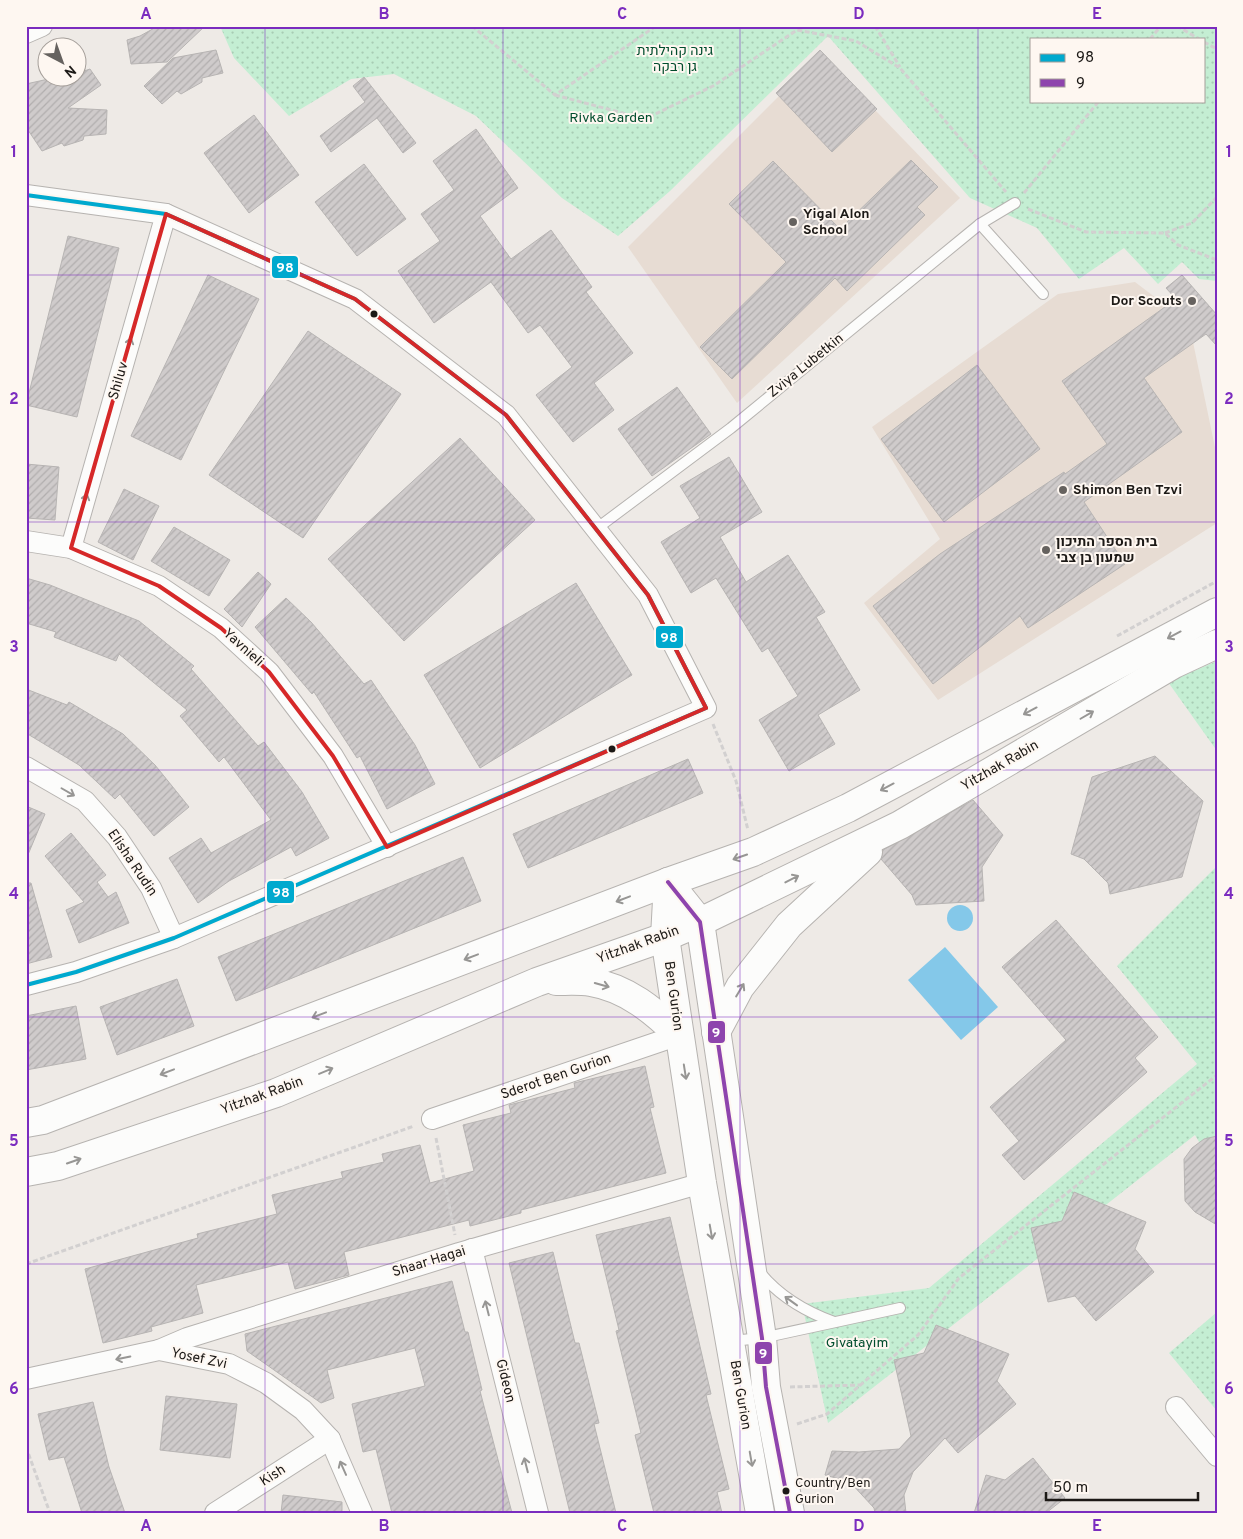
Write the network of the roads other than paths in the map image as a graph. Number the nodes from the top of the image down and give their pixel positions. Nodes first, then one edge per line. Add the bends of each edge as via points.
1 (42, 26) edge
2 (26, 33) edge
3 (26, 195) edge
4 (1016, 203) road end
5 (166, 214) junction
6 (980, 224) junction
7 (1043, 294) dead end
8 (596, 529) junction
9 (26, 541) edge
10 (71, 548) junction
11 (1217, 612) edge
12 (1217, 644) edge
13 (26, 767) edge
14 (900, 825) junction
15 (387, 847) junction
16 (668, 882) junction
17 (700, 922) junction
18 (665, 937) junction
19 (174, 938) junction
20 (537, 982) junction
21 (26, 985) edge
22 (716, 1032) junction
23 (679, 1035) junction
24 (432, 1119) road end
25 (26, 1123) edge
26 (26, 1172) edge
27 (702, 1183) junction
28 (465, 1251) junction
29 (751, 1260) junction
30 (900, 1308) dead end
31 (834, 1322) junction
32 (762, 1338) junction
33 (731, 1342) junction
34 (159, 1350) junction
35 (26, 1379) edge
36 (1176, 1408) dead end
37 (330, 1439) junction
38 (1217, 1456) edge
39 (216, 1513) edge
40 (362, 1513) edge
41 (538, 1513) edge
42 (760, 1513) edge
43 (790, 1513) edge

1 - 2 street
3 - 5 street
4 - 6 lane, Zviya Lubetkin
5 - 8 street via 355,299 506,415
10 -> 5 street, Shiluv
6 - 7 lane
6 - 8 lane, Zviya Lubetkin via 731,428
8 - 15 street via 648,595 706,708
9 - 10 street, Yavnieli
10 - 15 street, Yavnieli via 159,586 221,628 269,672 333,756
11 -> 16 main road via 848,808 753,852
14 -> 12 main road, Yitzhak Rabin via 1174,664
13 -> 19 street, Elisha Rudin via 85,801 117,837 151,888
17 -> 14 main road, Yitzhak Rabin
22 -> 14 main road via 740,987 789,925
15 - 19 street
16 - 17 main road
16 - 18 main road, Ben Gurion
16 -> 25 main road via 43,1120
17 - 18 main road, Yitzhak Rabin
17 - 22 main road, Ben Gurion
18 - 20 main road, Yitzhak Rabin
18 - 23 main road, Ben Gurion
19 - 21 street via 76,972
20 -> 23 main road via 590,981 616,989 651,1009
26 -> 20 main road, Yitzhak Rabin via 58,1166 276,1093
22 - 29 main road, Ben Gurion
23 - 24 street, Sderot Ben Gurion
23 -> 27 main road, Ben Gurion
27 - 28 street, Shaar Hagai
27 -> 33 main road, Ben Gurion
28 - 34 street, Shaar Hagai via 187,1338
41 -> 28 street, Gideon
31 -> 29 lane via 798,1307
29 - 32 main road, Ben Gurion
30 - 31 lane
31 - 32 lane
32 - 33 lane
32 - 43 main road, Ben Gurion via 766,1387
33 -> 42 main road, Ben Gurion
34 -> 35 street, Yosef Zvi
34 - 37 street, Yosef Zvi via 229,1364 266,1383 295,1405
36 - 38 street
37 - 39 street, Kish
40 -> 37 street, Yosef Zvi

